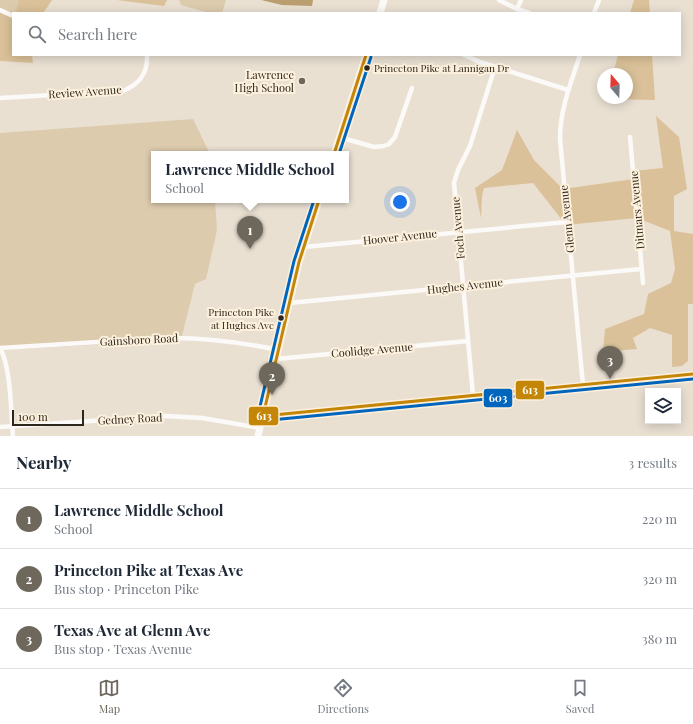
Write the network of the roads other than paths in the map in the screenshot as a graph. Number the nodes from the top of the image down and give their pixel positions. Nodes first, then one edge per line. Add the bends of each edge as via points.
1 (384, 0) edge
2 (499, 0) edge
3 (521, 0) edge
4 (599, 0) edge
5 (517, 9) junction
6 (0, 10) edge
7 (380, 12) edge
8 (526, 12) edge
9 (594, 12) edge
10 (12, 16) edge
11 (147, 56) edge
12 (366, 56) edge
13 (466, 56) edge
14 (580, 56) edge
15 (495, 67) junction
16 (412, 88) dead end
17 (568, 90) junction
18 (0, 98) edge
19 (339, 137) junction
20 (630, 137) dead end
21 (335, 151) edge
22 (318, 203) edge
23 (567, 222) junction
24 (458, 232) junction
25 (304, 247) junction
26 (642, 269) junction
27 (573, 276) junction
28 (643, 282) dead end
29 (463, 287) junction
30 (289, 304) junction
31 (468, 341) junction
32 (0, 348) edge
33 (278, 350) junction
34 (276, 359) junction
35 (693, 374) edge
36 (583, 385) junction
37 (473, 396) junction
38 (263, 416) junction
39 (12, 426) junction
40 (0, 427) edge
41 (260, 428) junction
42 (12, 436) edge
43 (258, 436) edge

1 - 7 main road
2 - 5 street
3 - 5 street
4 - 9 street
5 - 8 street
6 - 10 street
11 - 18 street, Review Avenue via 143,77 123,90
12 - 19 main road
13 - 15 street
14 - 17 street, Glenn Avenue
15 - 17 street
15 - 24 street, Foch Avenue via 470,146 455,176
16 - 19 street via 395,136 389,144 368,146
17 - 23 street, Glenn Avenue via 561,116 560,139
19 - 21 main road
20 - 26 street, Ditmars Avenue
22 - 25 main road
23 - 24 street, Hoover Avenue
23 - 27 street, Glenn Avenue
24 - 25 street, Hoover Avenue
24 - 29 street, Foch Avenue
25 - 30 main road
26 - 27 street, Hughes Avenue
26 - 28 street, Ditmars Avenue
27 - 29 street, Hughes Avenue
27 - 36 street, Glenn Avenue
29 - 30 street, Hughes Avenue
29 - 31 street, Foch Avenue
30 - 33 main road
31 - 34 street, Coolidge Avenue
31 - 37 street, Foch Avenue
32 - 33 street, Gainsboro Road via 185,338 232,341
32 - 39 street via 8,380
33 - 34 main road
34 - 38 main road
35 - 36 street
36 - 37 street
37 - 38 street
38 - 41 main road
39 - 40 street, Gedney Road
39 - 41 street, Gedney Road via 166,416 214,419
39 - 42 street
41 - 43 main road

